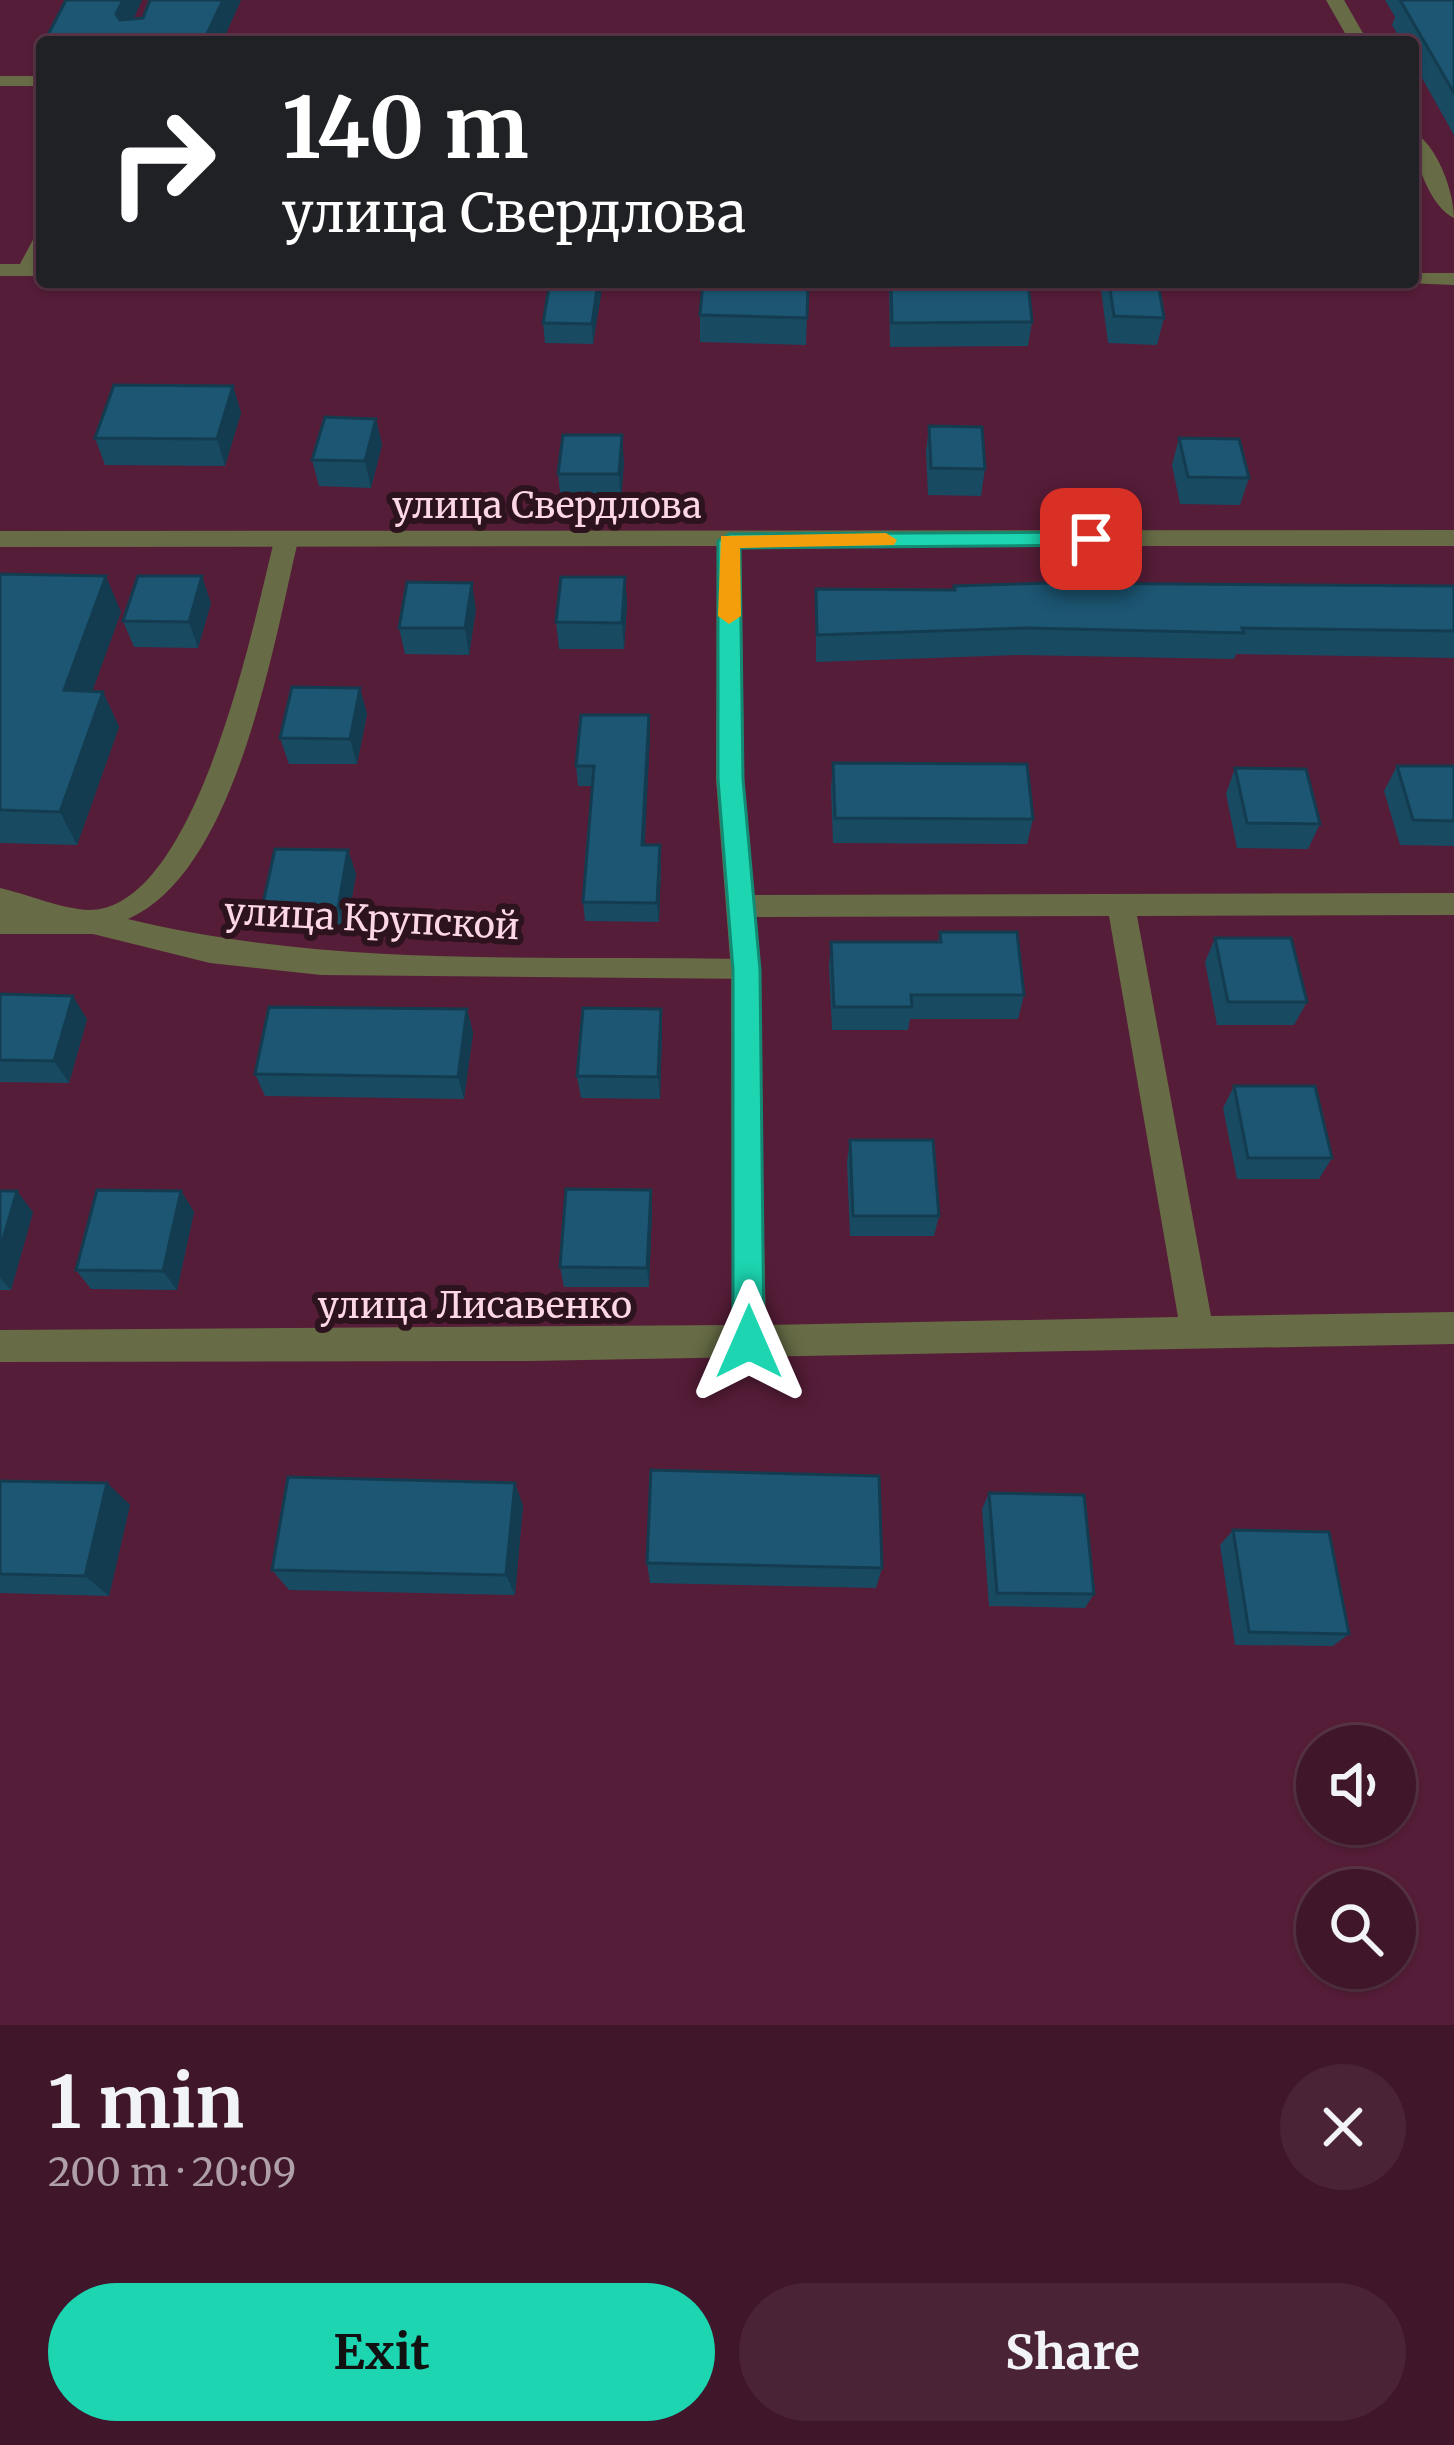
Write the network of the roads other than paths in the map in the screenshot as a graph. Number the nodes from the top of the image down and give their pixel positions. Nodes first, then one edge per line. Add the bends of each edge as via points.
1 (1336, 0) edge
2 (1356, 36) edge
3 (0, 81) edge
4 (36, 81) edge
5 (1419, 150) edge
6 (1454, 212) edge
7 (0, 270) edge
8 (34, 270) edge
9 (1419, 279) edge
10 (1454, 279) edge
11 (1454, 538) edge
12 (0, 539) edge
13 (286, 541) junction
14 (729, 541) junction
15 (0, 899) edge
16 (1454, 904) edge
17 (1121, 905) junction
18 (741, 906) junction
19 (0, 922) edge
20 (95, 922) junction
21 (746, 970) junction
22 (1454, 1328) edge
23 (1197, 1331) junction
24 (749, 1342) junction
25 (0, 1346) edge

1 - 2 street
3 - 4 street
5 - 6 street
7 - 8 street
9 - 10 street
11 - 14 street, улица Свердлова
12 - 13 street, улица Свердлова
13 - 14 street, улица Свердлова
13 - 20 street via 207,814 167,875
14 - 18 street via 730,779
15 - 20 street, улица Крупской
16 - 17 street
17 - 18 street
17 - 23 street
18 - 21 street
19 - 20 street
20 - 21 street, улица Крупской via 210,950 321,963
21 - 24 street
22 - 23 street, улица Лисавенко
23 - 24 street, улица Лисавенко
24 - 25 street, улица Лисавенко

